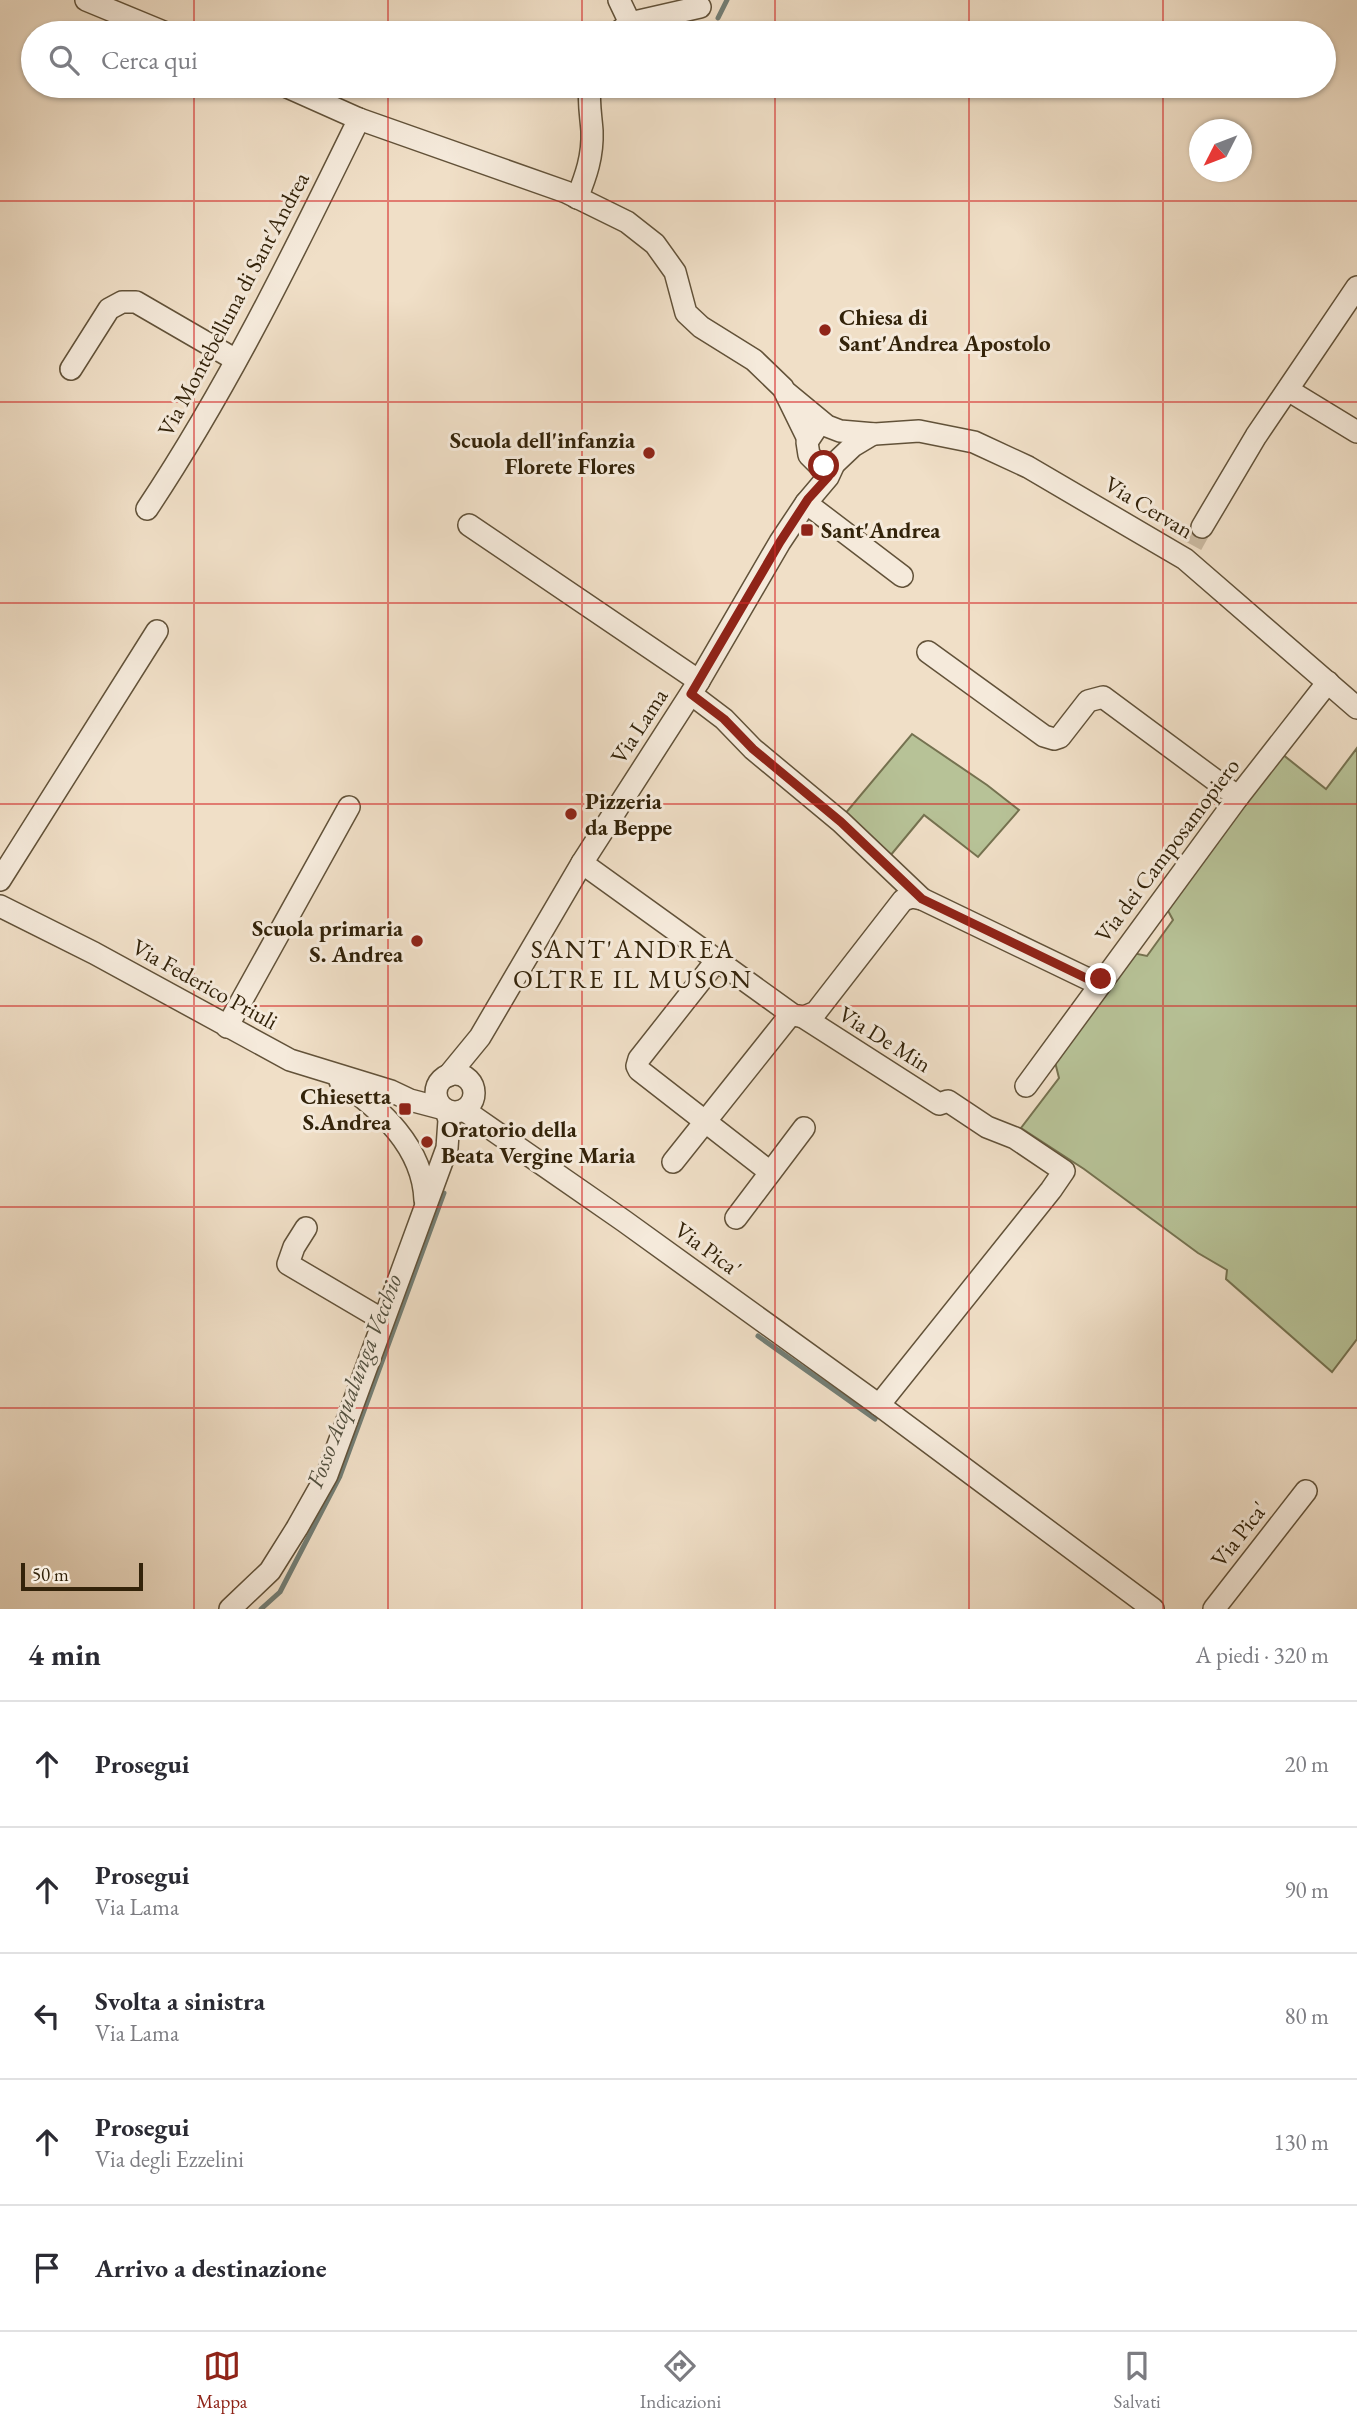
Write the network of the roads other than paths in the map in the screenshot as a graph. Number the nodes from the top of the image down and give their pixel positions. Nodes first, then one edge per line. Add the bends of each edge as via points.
1 (86, 0) edge
2 (619, 0) edge
3 (700, 7) dead end
4 (137, 21) edge
5 (623, 21) edge
6 (649, 21) edge
7 (312, 98) edge
8 (589, 98) edge
9 (359, 119) junction
10 (577, 198) junction
11 (1357, 287) edge
12 (236, 360) junction
13 (72, 369) dead end
14 (1288, 390) junction
15 (787, 393) junction
16 (834, 428) junction
17 (1357, 432) edge
18 (873, 434) junction
19 (809, 447) junction
20 (839, 459) junction
21 (807, 501) junction
22 (147, 509) dead end
23 (469, 525) dead end
24 (1193, 543) junction
25 (902, 576) dead end
26 (157, 631) dead end
27 (928, 652) dead end
28 (1328, 682) junction
29 (695, 688) junction
30 (1357, 708) edge
31 (1238, 797) junction
32 (349, 807) dead end
33 (582, 863) junction
34 (0, 880) edge
35 (922, 899) junction
36 (0, 906) edge
37 (717, 960) junction
38 (1103, 978) junction
39 (803, 1014) junction
40 (227, 1027) junction
41 (480, 1037) junction
42 (322, 1071) junction
43 (444, 1079) junction
44 (1026, 1086) dead end
45 (391, 1091) junction
46 (460, 1103) junction
47 (706, 1121) junction
48 (804, 1128) dead end
49 (673, 1162) dead end
50 (770, 1172) junction
51 (425, 1209) junction
52 (736, 1218) dead end
53 (306, 1228) dead end
54 (383, 1320) junction
55 (879, 1405) junction
56 (1306, 1491) dead end
57 (230, 1609) edge
58 (1153, 1609) edge
59 (1214, 1609) edge

1 - 4 street
2 - 5 street
3 - 6 street
7 - 9 street
8 - 10 street via 590,164
9 - 10 street
9 - 12 street, Via Montebelluna di Sant'Andrea
10 - 15 street via 627,222 654,244 675,272 686,313 754,360
11 - 14 street
12 - 13 street via 136,302 122,302 109,309
12 - 22 street, Via Montebelluna di Sant'Andrea via 191,444
14 - 17 street
14 - 24 street
15 - 16 street
15 - 19 street
16 - 18 street, Via Cervan
16 - 19 street via 814,430
16 - 20 street via 846,443
18 - 20 street, Via Lama
18 - 24 street, Via Cervan via 919,430 974,442
19 - 20 street via 818,464
19 - 21 street
20 - 21 street, Via Lama
21 - 25 street
21 - 29 street, Via Lama
23 - 29 street
24 - 28 street, Via Cervan
26 - 34 street
27 - 31 street via 1050,738 1060,737 1088,701 1102,697
28 - 30 street, Via Cervan
28 - 31 street, Via dei Camposamopiero
29 - 33 street, Via Lama
29 - 35 street, Via Lama via 753,749 841,822
31 - 38 street, Via dei Camposamopiero
32 - 40 street
33 - 37 street, Via De Min
33 - 41 street, Via Lama
35 - 38 street, Via Lama via 1088,979
35 - 39 street via 903,900
36 - 40 street, Via Federico Priuli
37 - 39 street, Via De Min
37 - 47 street via 637,1063 639,1070
38 - 44 street, Via dei Camposamopiero
39 - 47 street
39 - 55 street, Via De Min via 939,1104 948,1101 1064,1171
40 - 42 street, Via Federico Priuli
41 - 43 street, Via Lama
41 - 46 street, Via Lama
42 - 45 street, Via Federico Priuli
42 - 51 street via 345,1084 400,1134 423,1177
43 - 45 street, Via Federico Priuli
43 - 46 street via 437,1097
43 - 46 street via 464,1077
45 - 46 street, Via Federico Priuli via 410,1100
46 - 51 street via 449,1120 447,1148
46 - 55 street, Via Pica' via 479,1105 505,1137
47 - 49 street
47 - 50 street
48 - 50 street
50 - 52 street
51 - 54 street
53 - 54 street via 288,1264
54 - 57 street via 327,1475 270,1571
55 - 58 street, Via Pica'
56 - 59 street, Via Pica'

